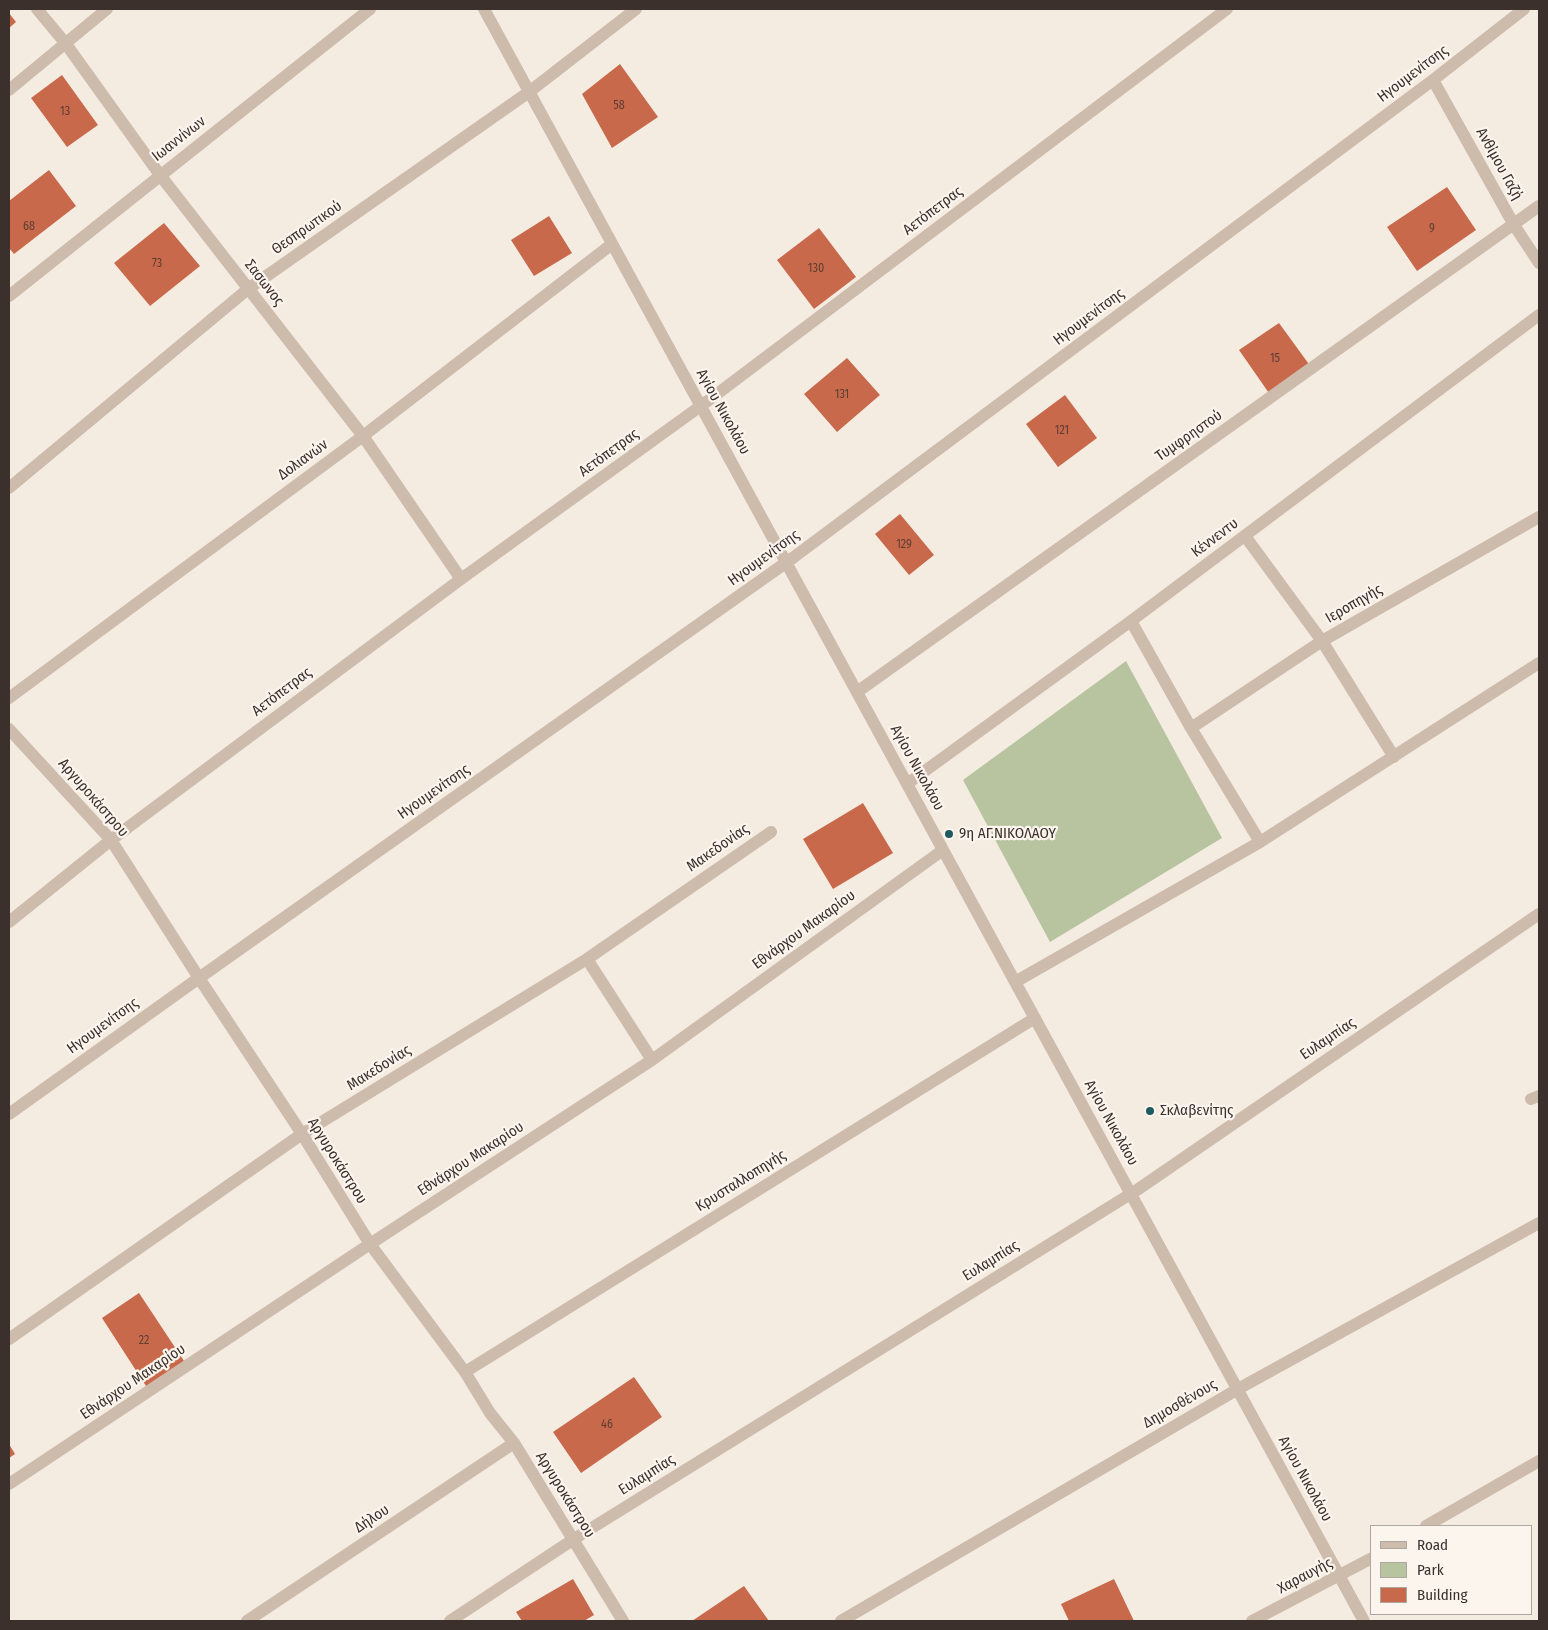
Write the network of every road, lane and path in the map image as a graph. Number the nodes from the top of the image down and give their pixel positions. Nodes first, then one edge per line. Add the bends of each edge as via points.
1 (37, 9) edge
2 (106, 9) edge
3 (370, 9) edge
4 (484, 9) edge
5 (636, 9) edge
6 (1227, 9) edge
7 (1524, 9) edge
8 (66, 44) junction
9 (1433, 80) junction
10 (9, 90) edge
11 (529, 92) junction
12 (160, 175) junction
13 (1539, 206) edge
14 (1514, 225) junction
15 (612, 244) junction
16 (1539, 263) edge
17 (248, 289) junction
18 (9, 296) edge
19 (1539, 315) edge
20 (701, 406) junction
21 (363, 436) junction
22 (9, 488) edge
23 (1539, 517) edge
24 (1245, 536) junction
25 (786, 563) junction
26 (461, 579) junction
27 (1131, 621) junction
28 (1322, 641) junction
29 (1539, 664) edge
30 (857, 692) junction
31 (9, 698) edge
32 (1191, 728) junction
33 (9, 729) edge
34 (1394, 757) junction
35 (907, 784) junction
36 (771, 832) dead end
37 (111, 840) junction
38 (1260, 842) junction
39 (943, 850) junction
40 (1539, 914) edge
41 (9, 922) edge
42 (587, 959) junction
43 (199, 978) junction
44 (1015, 982) junction
45 (1035, 1018) junction
46 (652, 1060) junction
47 (9, 1114) edge
48 (302, 1134) junction
49 (1131, 1193) junction
50 (1539, 1224) edge
51 (370, 1244) junction
52 (9, 1339) edge
53 (465, 1372) junction
54 (1238, 1389) junction
55 (514, 1443) junction
56 (1539, 1461) edge
57 (9, 1484) edge
58 (1428, 1525) edge
59 (574, 1539) junction
60 (1370, 1559) edge
61 (1340, 1576) junction
62 (247, 1621) edge
63 (450, 1621) edge
64 (623, 1621) edge
65 (841, 1621) edge
66 (1252, 1621) edge
67 (1364, 1621) edge

1 - 8 street, Σασωνος
2 - 8 street
3 - 12 street, Ιωαννίνων
4 - 11 street, Αγίου Νικολάου
5 - 11 street, Θεσπρωτικού
6 - 20 street, Αετόπετρας
7 - 9 street, Ηγουμενίτσης
8 - 10 street
8 - 12 street, Σασωνος
9 - 14 street, Ανθίμου Γαζή
9 - 25 street, Ηγουμενίτσης
11 - 15 street, Αγίου Νικολάου
11 - 17 street, Θεσπρωτικού
12 - 17 street, Σασωνος
12 - 18 street, Ιωαννίνων
13 - 14 street, Τυμφρηστού
14 - 16 street, Ανθίμου Γαζή
14 - 30 street, Τυμφρηστού
15 - 20 street, Αγίου Νικολάου
15 - 21 street, Δολιανών
17 - 21 street, Σασωνος
17 - 22 street, Θεσπρωτικού
19 - 24 street, Κέννεντυ
20 - 25 street, Αγίου Νικολάου
20 - 26 street, Αετόπετρας
21 - 26 street, Σασωνος
21 - 31 street, Δολιανών
23 - 28 street, Ιεροπηγής
24 - 27 street, Κέννεντυ
24 - 28 street
25 - 30 street, Αγίου Νικολάου
25 - 43 street, Ηγουμενίτσης
26 - 37 street, Αετόπετρας
27 - 32 street
27 - 35 street, Κέννεντυ
28 - 32 street, Ιεροπηγής
28 - 34 street
29 - 34 street
30 - 35 street, Αγίου Νικολάου
32 - 38 street
33 - 37 street, Αργυροκάστρου
34 - 38 street
35 - 39 street, Αγίου Νικολάου
36 - 42 street, Μακεδονίας
37 - 41 street, Αετόπετρας
37 - 43 street, Αργυροκάστρου
38 - 44 street
39 - 44 street, Αγίου Νικολάου
39 - 46 street, Εθνάρχου Μακαρίου
40 - 49 street, Ευλαμπίας
42 - 46 street
42 - 48 street, Μακεδονίας
43 - 47 street, Ηγουμενίτσης
43 - 48 street, Αργυροκάστρου
44 - 45 street, Αγίου Νικολάου
45 - 49 street, Αγίου Νικολάου
45 - 53 street, Κρυσταλλοπηγής
46 - 51 street, Εθνάρχου Μακαρίου
48 - 51 street, Αργυροκάστρου
48 - 52 street, Μακεδονίας
49 - 54 street, Αγίου Νικολάου
49 - 59 street, Ευλαμπίας
50 - 54 street, Δημοσθένους
51 - 53 street, Αργυροκάστρου
51 - 57 street, Εθνάρχου Μακαρίου
53 - 55 street, Αργυροκάστρου
54 - 61 street, Αγίου Νικολάου
54 - 65 street, Δημοσθένους
55 - 59 street, Αργυροκάστρου
55 - 62 street, Δήλου
56 - 58 street
59 - 63 street, Ευλαμπίας
59 - 64 street, Αργυροκάστρου
60 - 61 street, Χαραυγής
61 - 66 street, Χαραυγής
61 - 67 street, Αγίου Νικολάου

